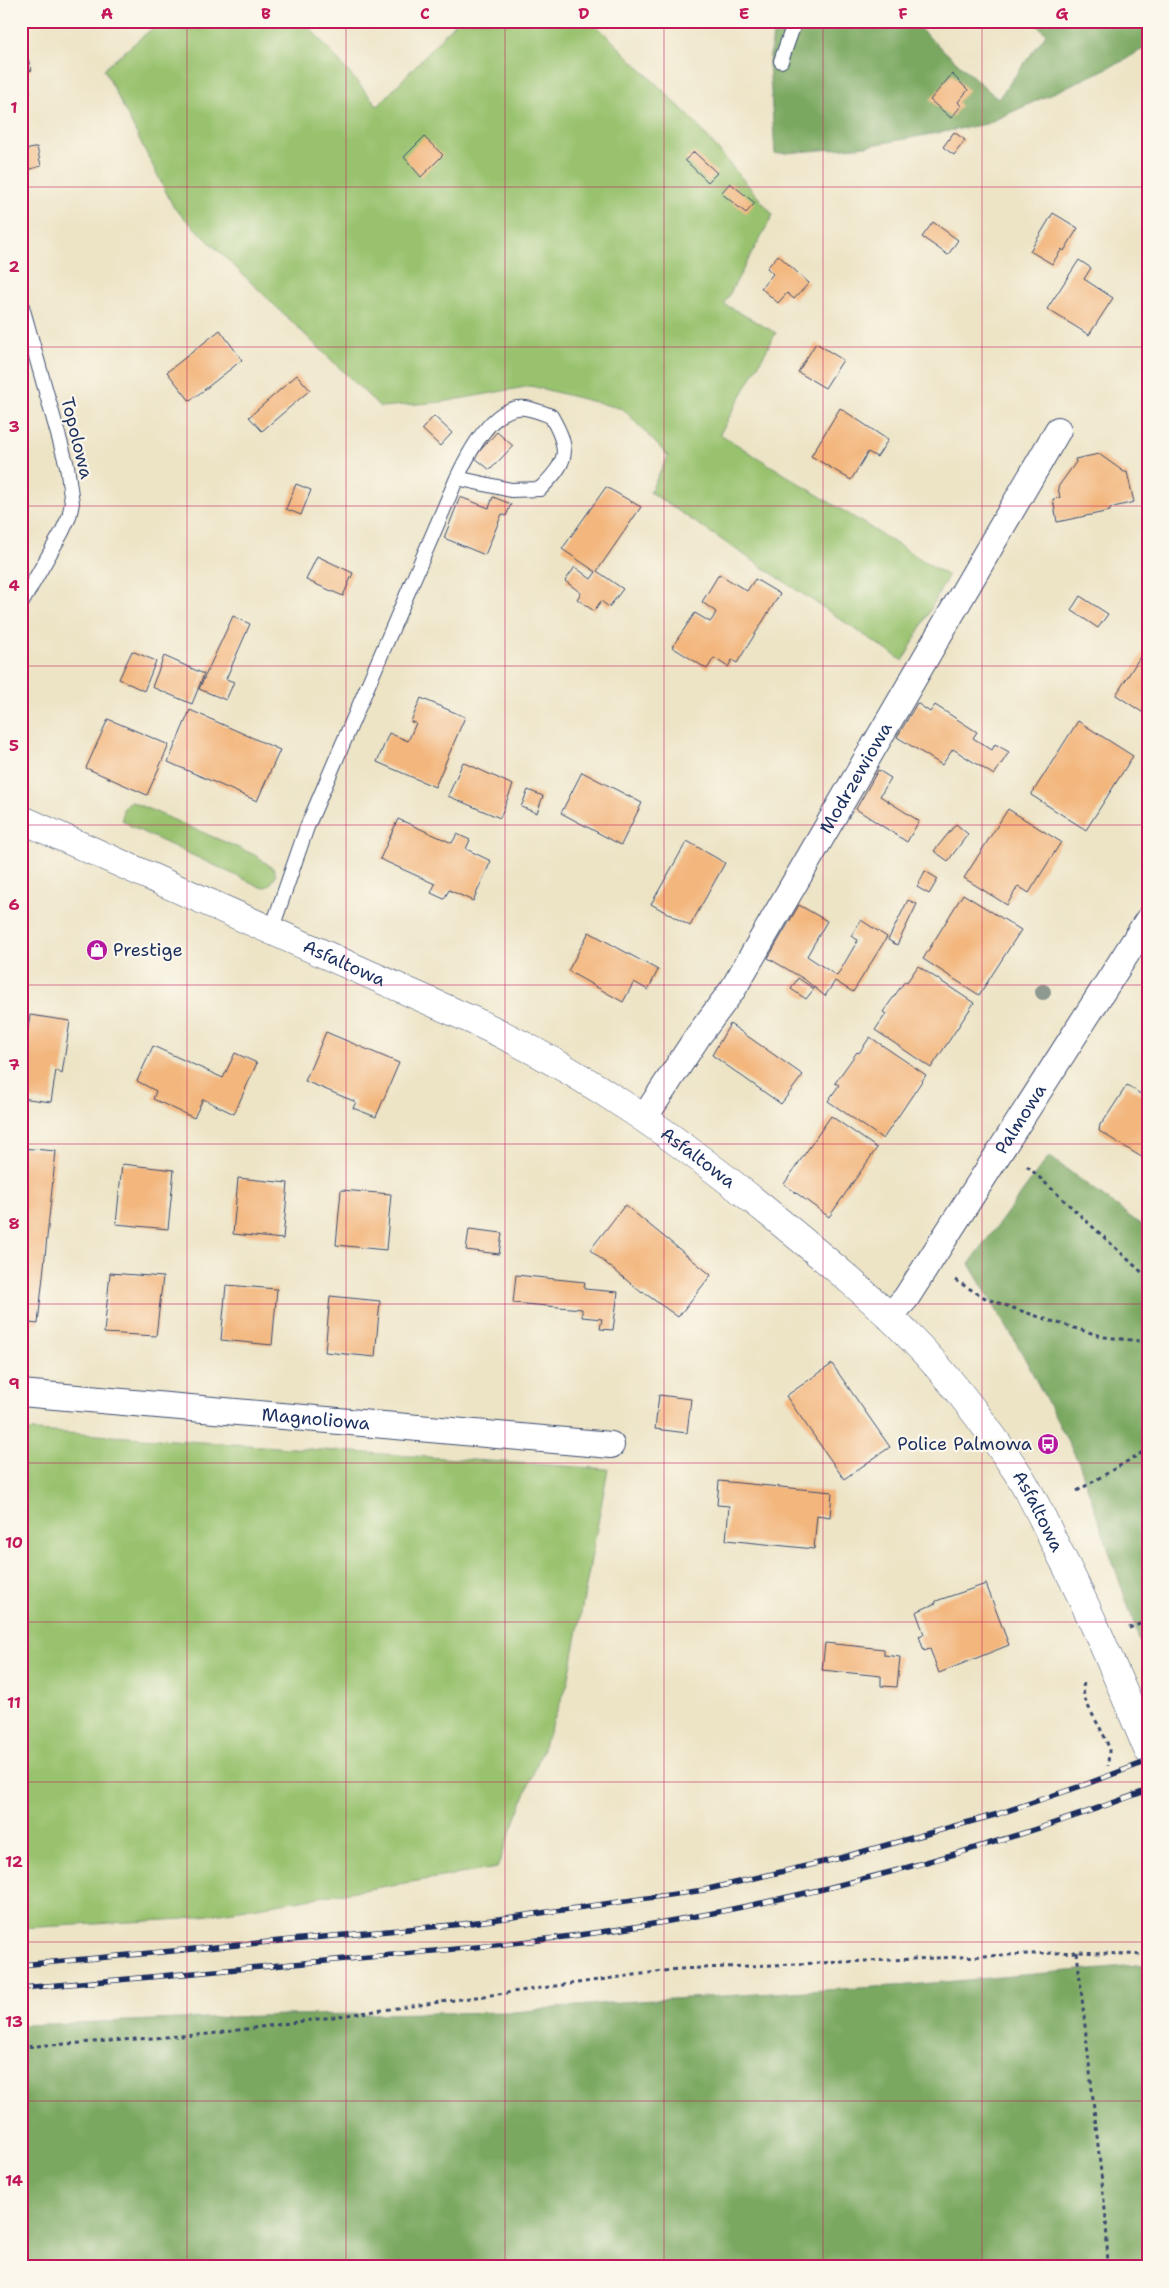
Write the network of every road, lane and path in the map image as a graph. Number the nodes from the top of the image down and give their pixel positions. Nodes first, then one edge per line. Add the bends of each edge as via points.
1 (795, 21) edge
2 (782, 61) dead end
3 (21, 303) edge
4 (1058, 430) dead end
5 (457, 478) junction
6 (21, 604) edge
7 (21, 818) edge
8 (1148, 920) edge
9 (271, 931) junction
10 (644, 1118) junction
11 (1024, 1162) dead end
12 (950, 1277) dead end
13 (1148, 1278) edge
14 (889, 1317) junction
15 (1148, 1342) edge
16 (21, 1393) edge
17 (611, 1445) dead end
18 (1148, 1449) edge
19 (1078, 1491) dead end
20 (1084, 1680) dead end
21 (1144, 1741) edge
22 (1108, 1766) dead end
23 (1077, 1952) junction
24 (1148, 1955) edge
25 (21, 2047) edge
26 (1108, 2267) edge

1 - 2 lane
3 - 6 lane, Topolowa via 67,466 72,503 62,532
4 - 10 street, Modrzewiowa via 733,989
5 - 5 lane via 511,490 540,489 556,474 566,452 562,434 551,416 524,408 504,411 472,446
5 - 9 lane via 308,827
7 - 9 street, Asfaltowa
8 - 14 street, Palmowa via 906,1298
9 - 10 street, Asfaltowa via 504,1034 581,1077
10 - 14 street, Asfaltowa via 744,1192
11 - 13 path
12 - 15 path via 987,1299 1051,1321 1105,1337
14 - 21 street, Asfaltowa via 950,1380 1018,1474 1084,1602
16 - 17 street, Magnoliowa
18 - 19 path
20 - 22 path via 1082,1688 1109,1749
23 - 24 path
23 - 25 path via 678,1969 210,2034
23 - 26 path via 1106,2219

